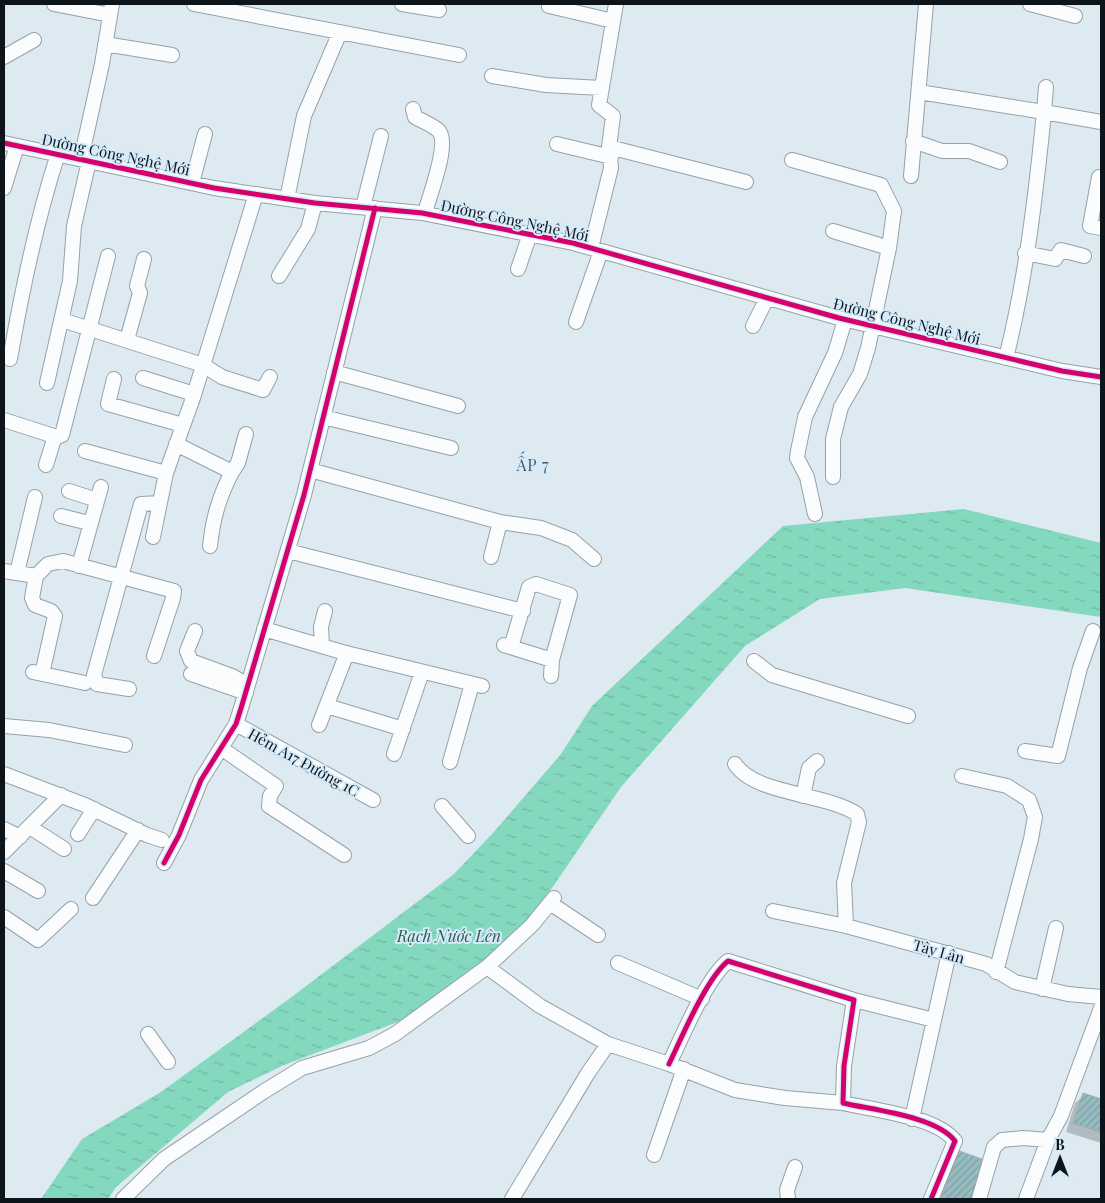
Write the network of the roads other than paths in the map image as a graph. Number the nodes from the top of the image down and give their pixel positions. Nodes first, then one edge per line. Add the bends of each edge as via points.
1 (194, 4) edge
2 (402, 4) edge
3 (549, 4) edge
4 (616, 4) edge
5 (926, 4) edge
6 (1030, 4) edge
7 (61, 5) edge
8 (111, 9) edge
9 (439, 10) dead end
10 (1076, 16) dead end
11 (613, 21) junction
12 (340, 32) junction
13 (34, 40) dead end
14 (105, 44) junction
15 (172, 54) dead end
16 (459, 55) dead end
17 (4, 57) edge
18 (492, 76) dead end
19 (1046, 87) dead end
20 (602, 88) junction
21 (919, 92) junction
22 (413, 109) dead end
23 (1044, 112) junction
24 (1101, 122) edge
25 (205, 134) dead end
26 (381, 136) dead end
27 (913, 141) junction
28 (10, 144) edge
29 (557, 144) dead end
30 (610, 152) junction
31 (58, 154) junction
32 (85, 160) junction
33 (792, 160) dead end
34 (1000, 162) dead end
35 (910, 176) dead end
36 (1099, 178) dead end
37 (746, 182) dead end
38 (192, 183) junction
39 (4, 188) edge
40 (256, 194) junction
41 (287, 199) junction
42 (315, 203) junction
43 (369, 208) junction
44 (425, 213) junction
45 (1101, 228) edge
46 (833, 231) dead end
47 (530, 234) junction
48 (889, 248) junction
49 (596, 250) junction
50 (1025, 253) junction
51 (108, 256) dead end
52 (1084, 256) dead end
53 (144, 259) dead end
54 (518, 269) dead end
55 (279, 276) dead end
56 (767, 298) junction
57 (62, 320) junction
58 (845, 320) junction
59 (576, 322) dead end
60 (753, 326) dead end
61 (872, 326) junction
62 (90, 329) junction
63 (127, 340) junction
64 (1006, 358) junction
65 (10, 359) dead end
66 (203, 365) junction
67 (334, 372) junction
68 (1101, 377) edge
69 (142, 378) dead end
70 (270, 378) dead end
71 (114, 379) dead end
72 (47, 383) dead end
73 (194, 394) junction
74 (458, 406) dead end
75 (323, 417) junction
76 (4, 420) edge
77 (183, 425) junction
78 (246, 434) dead end
79 (55, 436) junction
80 (176, 444) junction
81 (451, 448) dead end
82 (85, 451) dead end
83 (46, 465) dead end
84 (310, 470) junction
85 (232, 472) junction
86 (166, 474) junction
87 (833, 476) dead end
88 (69, 491) dead end
89 (35, 497) dead end
90 (160, 503) junction
91 (815, 514) dead end
92 (60, 516) dead end
93 (500, 522) junction
94 (90, 523) junction
95 (153, 537) dead end
96 (210, 546) dead end
97 (288, 551) junction
98 (491, 557) dead end
99 (594, 559) dead end
100 (79, 566) junction
101 (10, 572) edge
102 (36, 576) junction
103 (123, 576) junction
104 (325, 611) dead end
105 (523, 611) junction
106 (264, 629) junction
107 (195, 631) dead end
108 (1093, 631) dead end
109 (322, 646) junction
110 (347, 653) junction
111 (154, 656) dead end
112 (552, 660) junction
113 (754, 661) dead end
114 (422, 672) junction
115 (191, 674) dead end
116 (550, 676) dead end
117 (85, 683) dead end
118 (129, 689) dead end
119 (247, 689) junction
120 (327, 706) junction
121 (908, 716) dead end
122 (236, 724) junction
123 (319, 725) dead end
124 (4, 726) edge
125 (403, 729) junction
126 (125, 745) dead end
127 (221, 748) junction
128 (1025, 752) dead end
129 (394, 754) dead end
130 (817, 761) dead end
131 (450, 762) dead end
132 (735, 764) dead end
133 (4, 774) edge
134 (962, 776) dead end
135 (61, 795) junction
136 (803, 796) junction
137 (373, 800) dead end
138 (442, 806) dead end
139 (94, 809) junction
140 (4, 828) edge
141 (138, 830) junction
142 (25, 832) junction
143 (78, 834) dead end
144 (468, 836) dead end
145 (162, 840) dead end
146 (64, 849) dead end
147 (4, 852) edge
148 (344, 856) dead end
149 (164, 863) dead end
150 (4, 870) edge
151 (38, 891) dead end
152 (93, 898) dead end
153 (71, 908) dead end
154 (773, 911) dead end
155 (4, 917) edge
156 (846, 926) junction
157 (1056, 928) dead end
158 (598, 936) dead end
159 (948, 953) junction
160 (618, 963) dead end
161 (487, 967) junction
162 (996, 972) junction
163 (1042, 988) junction
164 (1101, 997) edge
165 (702, 999) junction
166 (854, 1000) junction
167 (1101, 1008) edge
168 (934, 1020) junction
169 (151, 1038) dead end
170 (608, 1044) junction
171 (167, 1060) dead end
172 (669, 1064) junction
173 (684, 1070) junction
174 (843, 1103) junction
175 (912, 1119) junction
176 (1048, 1140) junction
177 (654, 1155) dead end
178 (795, 1167) dead end
179 (123, 1199) edge
180 (512, 1199) edge
181 (788, 1199) edge
182 (931, 1199) edge
183 (979, 1199) edge
184 (1026, 1199) edge

1 - 12 street
2 - 9 street
3 - 11 street
4 - 11 street
5 - 21 street
6 - 10 street
7 - 8 street
8 - 14 street
11 - 20 street
12 - 16 street
12 - 41 street via 304,116
13 - 17 street
14 - 15 street
14 - 32 street
18 - 20 street via 546,85
19 - 23 street
20 - 30 street via 599,105 613,116
21 - 23 street
21 - 27 street
22 - 44 street via 415,117 438,130 443,139
23 - 24 street
23 - 50 street
25 - 38 street
26 - 43 street
27 - 34 street via 942,150 969,151
27 - 35 street
28 - 31 street, Đường Công Nghệ Mới
28 - 39 street
29 - 30 street
30 - 37 street
30 - 49 street
31 - 32 street, Đường Công Nghệ Mới
31 - 65 street via 44,198
32 - 38 street, Đường Công Nghệ Mới
32 - 57 street
33 - 48 street via 881,185 894,211
36 - 45 street via 1090,226
38 - 40 street, Đường Công Nghệ Mới
40 - 41 street, Đường Công Nghệ Mới
40 - 66 street
41 - 42 street, Đường Công Nghệ Mới
42 - 43 street, Đường Công Nghệ Mới
42 - 55 street via 308,229
43 - 44 street, Đường Công Nghệ Mới
43 - 67 street
44 - 47 street, Đường Công Nghệ Mới
46 - 48 street
47 - 49 street, Đường Công Nghệ Mới
47 - 54 street
48 - 61 street
49 - 56 street, Đường Công Nghệ Mới
49 - 59 street
50 - 52 street via 1055,259 1061,250
50 - 64 street
51 - 62 street
53 - 63 street via 137,286 140,293
56 - 58 street, Đường Công Nghệ Mới
56 - 60 street
57 - 62 street
57 - 72 street
58 - 61 street, Đường Công Nghệ Mới
58 - 91 street via 835,354 807,411 798,451
61 - 64 street, Đường Công Nghệ Mới
61 - 87 street via 860,374 841,407 833,439
62 - 63 street
62 - 79 street via 62,435 60,438
63 - 66 street
64 - 68 street, Đường Công Nghệ Mới
66 - 70 street via 222,377 263,390
66 - 73 street
67 - 74 street
67 - 75 street
69 - 73 street
71 - 77 street via 108,404
73 - 77 street
75 - 81 street
75 - 84 street
76 - 79 street
77 - 80 street
78 - 85 street via 238,463
79 - 83 street
80 - 85 street
80 - 86 street
82 - 86 street
84 - 93 street
84 - 97 street
85 - 96 street via 220,496
86 - 90 street
88 - 94 street via 99,493
89 - 101 street
90 - 95 street
90 - 103 street via 141,504
92 - 94 street
93 - 98 street
93 - 99 street via 540,528 572,540
94 - 100 street
97 - 105 street
97 - 106 street
100 - 102 street via 63,561 48,564
100 - 103 street
101 - 102 street
102 - 117 street via 32,598 35,605 51,611 54,616 37,673
103 - 111 street via 174,591
103 - 118 street via 94,680 97,684
104 - 109 street via 321,627
105 - 112 street via 507,646
105 - 112 street via 529,587 536,584 570,595
106 - 109 street
106 - 119 street
107 - 119 street via 187,651 191,661 232,676
108 - 128 street via 1080,668 1058,756
109 - 110 street
110 - 114 street
110 - 120 street
112 - 116 street
113 - 121 street via 772,675
114 - 125 street
114 - 131 street via 477,685
115 - 119 street
119 - 122 street
120 - 123 street
120 - 125 street
122 - 127 street
122 - 137 street, Hẻm A17 Đường 1C
124 - 126 street via 49,730
125 - 129 street
127 - 148 street via 276,786 268,806
127 - 149 street via 201,780
130 - 136 street via 809,768
132 - 136 street via 741,772
133 - 135 street
134 - 162 street via 1007,786 1029,800 1035,817
135 - 139 street
135 - 142 street
136 - 156 street via 836,804 857,814 859,822 844,883
138 - 144 street
139 - 141 street
139 - 143 street
140 - 142 street
141 - 145 street
141 - 152 street
142 - 146 street
142 - 147 street
150 - 151 street
153 - 155 street via 38,940
154 - 156 street, Tây Lân
156 - 159 street, Tây Lân
157 - 163 street
158 - 161 street via 552,901 532,925
159 - 162 street, Tây Lân via 986,964
159 - 168 street
160 - 165 street
161 - 170 street via 540,1006
161 - 179 street via 379,1044 302,1068 263,1092 164,1159
162 - 163 street, Tây Lân via 1015,982
163 - 164 street, Tây Lân
165 - 166 street via 728,961
165 - 172 street
166 - 168 street
166 - 174 street via 844,1066
167 - 176 street via 1061,1116
168 - 175 street
169 - 171 street
170 - 172 street
170 - 180 street
172 - 173 street
173 - 174 street via 735,1090
173 - 177 street
174 - 175 street
175 - 182 street via 949,1133 954,1140
176 - 183 street via 1002,1140 994,1147
176 - 184 street
178 - 181 street via 787,1190

